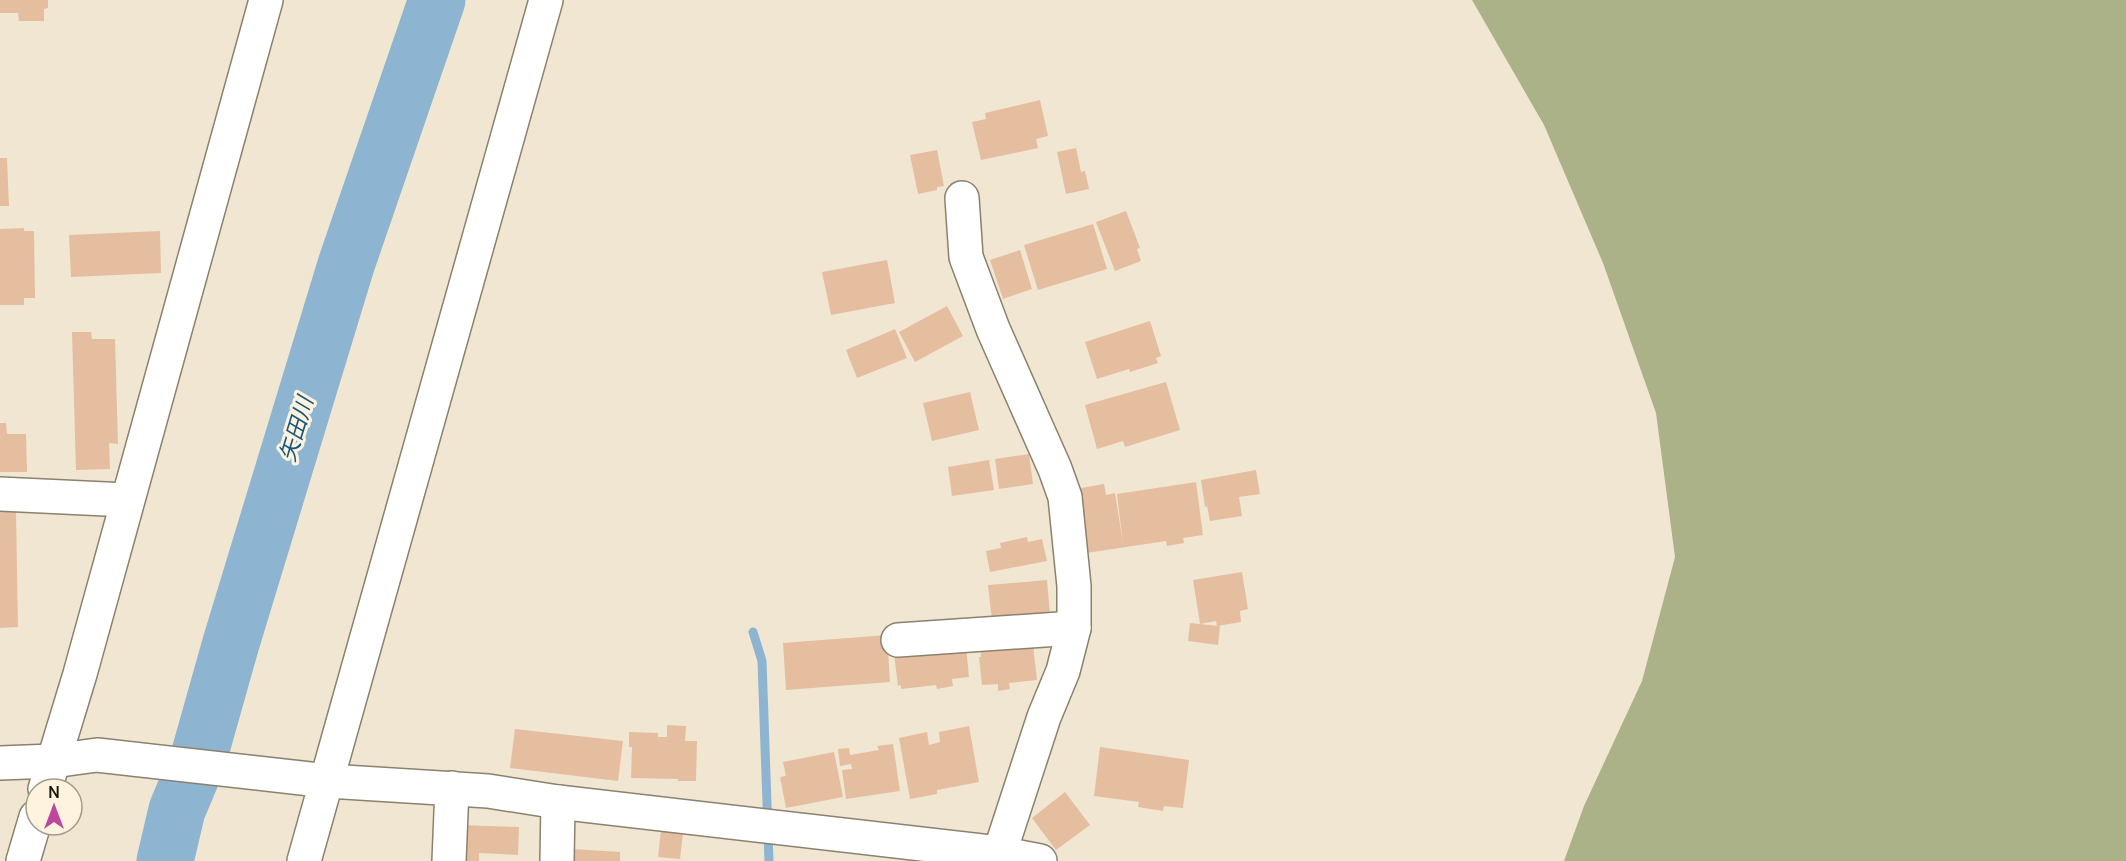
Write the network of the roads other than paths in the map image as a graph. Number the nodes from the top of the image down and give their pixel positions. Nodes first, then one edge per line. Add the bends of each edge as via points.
1 (266, 0) edge
2 (546, 0) edge
3 (962, 198) dead end
4 (0, 494) edge
5 (128, 500) junction
6 (1074, 628) junction
7 (898, 640) dead end
8 (0, 763) edge
9 (49, 775) edge
10 (317, 780) junction
11 (452, 788) junction
12 (558, 802) junction
13 (30, 837) edge
14 (998, 857) edge
15 (23, 861) edge
16 (304, 861) edge
17 (448, 861) edge
18 (557, 861) edge
19 (1040, 861) edge

1 - 5 street
2 - 10 street
3 - 6 street via 966,257 1065,498
4 - 5 street
5 - 9 street
6 - 7 street
6 - 14 street via 1063,671
8 - 9 street
9 - 10 street via 97,756
10 - 11 street
10 - 16 street
11 - 12 street
11 - 17 street
12 - 14 street
12 - 18 street
13 - 15 street
14 - 19 street

